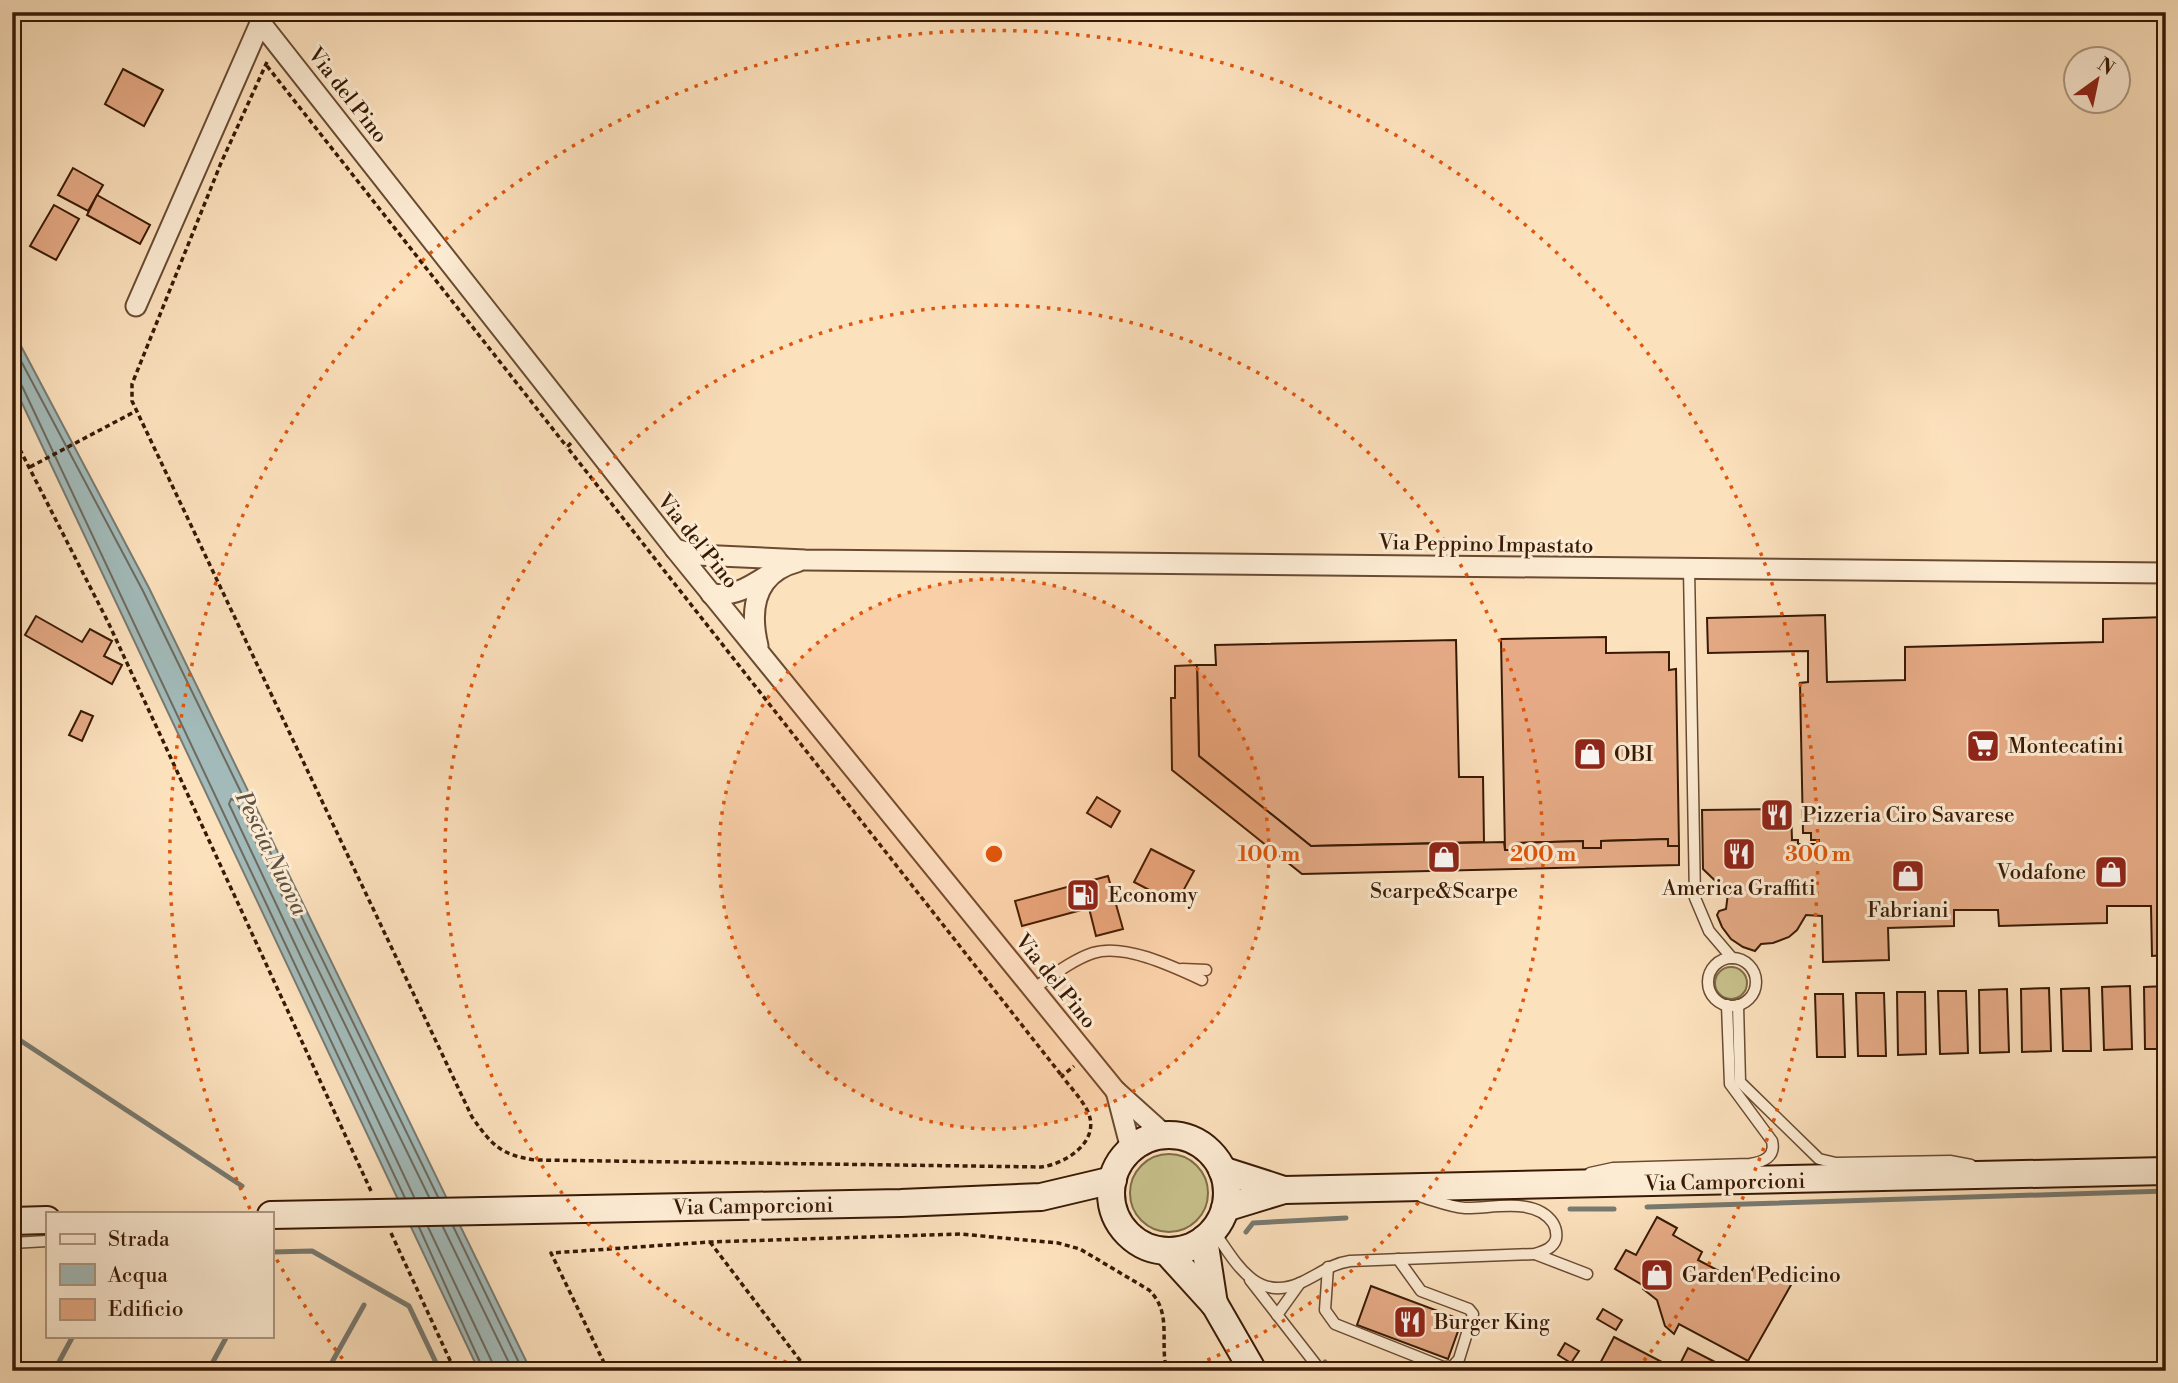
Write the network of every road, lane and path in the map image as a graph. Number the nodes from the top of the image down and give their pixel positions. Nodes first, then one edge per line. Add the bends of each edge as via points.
1 (266, 23) edge
2 (266, 66) junction
3 (136, 306) dead end
4 (136, 411) junction
5 (582, 432) junction
6 (12, 434) edge
7 (566, 447) junction
8 (29, 467) junction
9 (675, 549) junction
10 (728, 557) junction
11 (805, 560) junction
12 (1689, 569) junction
13 (773, 572) junction
14 (2166, 573) edge
15 (710, 593) junction
16 (759, 651) junction
17 (1732, 958) junction
18 (1204, 975) dead end
19 (1033, 989) junction
20 (1732, 1005) junction
21 (1087, 1056) junction
22 (1062, 1076) junction
23 (1115, 1090) junction
24 (1165, 1135) junction
25 (1131, 1149) junction
26 (1222, 1170) junction
27 (2166, 1171) edge
28 (2017, 1174) junction
29 (1113, 1180) junction
30 (1540, 1186) junction
31 (1398, 1189) junction
32 (1284, 1190) junction
33 (1041, 1197) junction
34 (1114, 1210) junction
35 (384, 1213) junction
36 (273, 1215) edge
37 (46, 1220) edge
38 (12, 1221) edge
39 (1214, 1226) junction
40 (46, 1241) edge
41 (710, 1242) junction
42 (12, 1243) edge
43 (1166, 1251) junction
44 (1535, 1254) junction
45 (1398, 1259) junction
46 (1328, 1267) junction
47 (1587, 1274) dead end
48 (1249, 1279) junction
49 (1300, 1283) junction
50 (1215, 1305) junction
51 (1277, 1315) junction
52 (456, 1371) edge
53 (608, 1371) edge
54 (808, 1371) edge
55 (1167, 1371) edge
56 (1253, 1371) edge
57 (1321, 1371) edge

1 - 2 path
1 - 3 street
1 - 5 street, Via del Pino
2 - 4 path via 221,163 132,384
2 - 7 path
4 - 8 path
4 - 22 path via 472,1117 497,1149 535,1160 1041,1167 1072,1156 1090,1127 1088,1112
5 - 7 path
5 - 9 street, Via del Pino
6 - 8 path
7 - 22 path
8 - 35 path via 108,622
9 - 10 street, Via Peppino Impastato
9 - 15 street, Via del Pino
10 - 11 street, Via Peppino Impastato
10 - 15 street via 713,572
11 - 12 street, Via Peppino Impastato
11 - 13 street
12 - 14 street, Via Peppino Impastato
12 - 17 lane via 1695,898 1709,931
13 - 15 street via 739,592
13 - 16 street via 754,605
15 - 16 street, Via del Pino
16 - 19 street, Via del Pino
17 - 20 lane via 1716,965 1708,980 1713,996
17 - 20 lane via 1744,962 1755,976 1755,987 1752,996
18 - 19 lane via 1128,952 1102,951 1082,957
19 - 21 street, Via del Pino
20 - 28 lane via 1740,1082 1819,1159 1836,1163 1957,1162
20 - 30 lane via 1730,1084 1772,1141 1769,1157 1751,1164 1607,1168
21 - 22 path
21 - 23 street, Via del Pino
23 - 24 street, Via del Pino
23 - 25 street, Via del Pino
24 - 25 main road
24 - 26 main road via 1199,1144
25 - 29 main road
26 - 32 main road
26 - 39 main road via 1227,1188
27 - 28 main road, Via Camporcioni
28 - 30 main road, Via Camporcioni
29 - 33 main road
29 - 34 main road
30 - 31 main road, Via Camporcioni
31 - 32 main road, Via Camporcioni
31 - 44 lane via 1455,1207 1516,1206 1540,1212 1553,1223 1557,1235 1549,1248
32 - 39 main road
33 - 34 main road
33 - 35 main road, Via Camporcioni
34 - 43 main road via 1138,1241
35 - 36 main road, Via Camporcioni
35 - 52 path
37 - 38 main road
39 - 43 main road via 1186,1248
39 - 48 lane
39 - 50 main road
40 - 42 lane
41 - 53 path via 551,1253
41 - 54 path
41 - 55 path via 960,1234 1058,1243 1080,1250 1156,1297 1163,1315
43 - 50 main road
44 - 45 lane
44 - 47 lane
45 - 46 lane
45 - 46 lane via 1421,1291 1473,1314 1459,1359 1452,1367 1335,1324 1325,1310
46 - 49 lane
48 - 49 lane via 1275,1288
48 - 51 lane
49 - 51 lane
50 - 56 main road
51 - 57 lane

